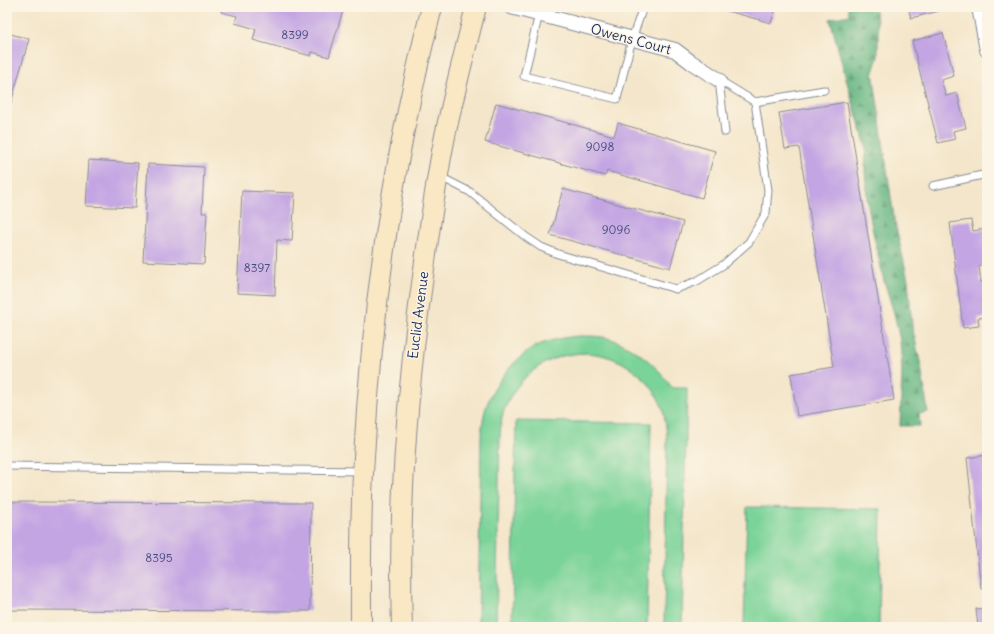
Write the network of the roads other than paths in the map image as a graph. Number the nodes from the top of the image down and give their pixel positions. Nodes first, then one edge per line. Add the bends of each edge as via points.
1 (432, 7) edge
2 (476, 7) edge
3 (511, 7) edge
4 (643, 7) edge
5 (979, 7) edge
6 (539, 14) junction
7 (632, 39) junction
8 (987, 50) edge
9 (719, 80) junction
10 (824, 90) dead end
11 (755, 102) junction
12 (725, 132) dead end
13 (987, 174) edge
14 (438, 176) junction
15 (934, 186) dead end
16 (7, 466) edge
17 (363, 471) junction
18 (361, 627) edge
19 (402, 627) edge

1 - 17 street via 402,139 387,226 371,353
2 - 14 street, Euclid Avenue via 445,135
3 - 6 street, Owens Court
4 - 7 lane
5 - 8 street
6 - 7 street, Owens Court
6 - 7 lane via 524,76 617,99
7 - 9 street, Owens Court via 675,50
9 - 11 lane
9 - 12 lane
10 - 11 lane
11 - 14 lane via 768,190 766,213 749,242 723,265 697,281 676,289 541,247 470,192
13 - 15 lane
14 - 19 street, Euclid Avenue via 416,327 409,397 402,507
16 - 17 lane
17 - 18 street

